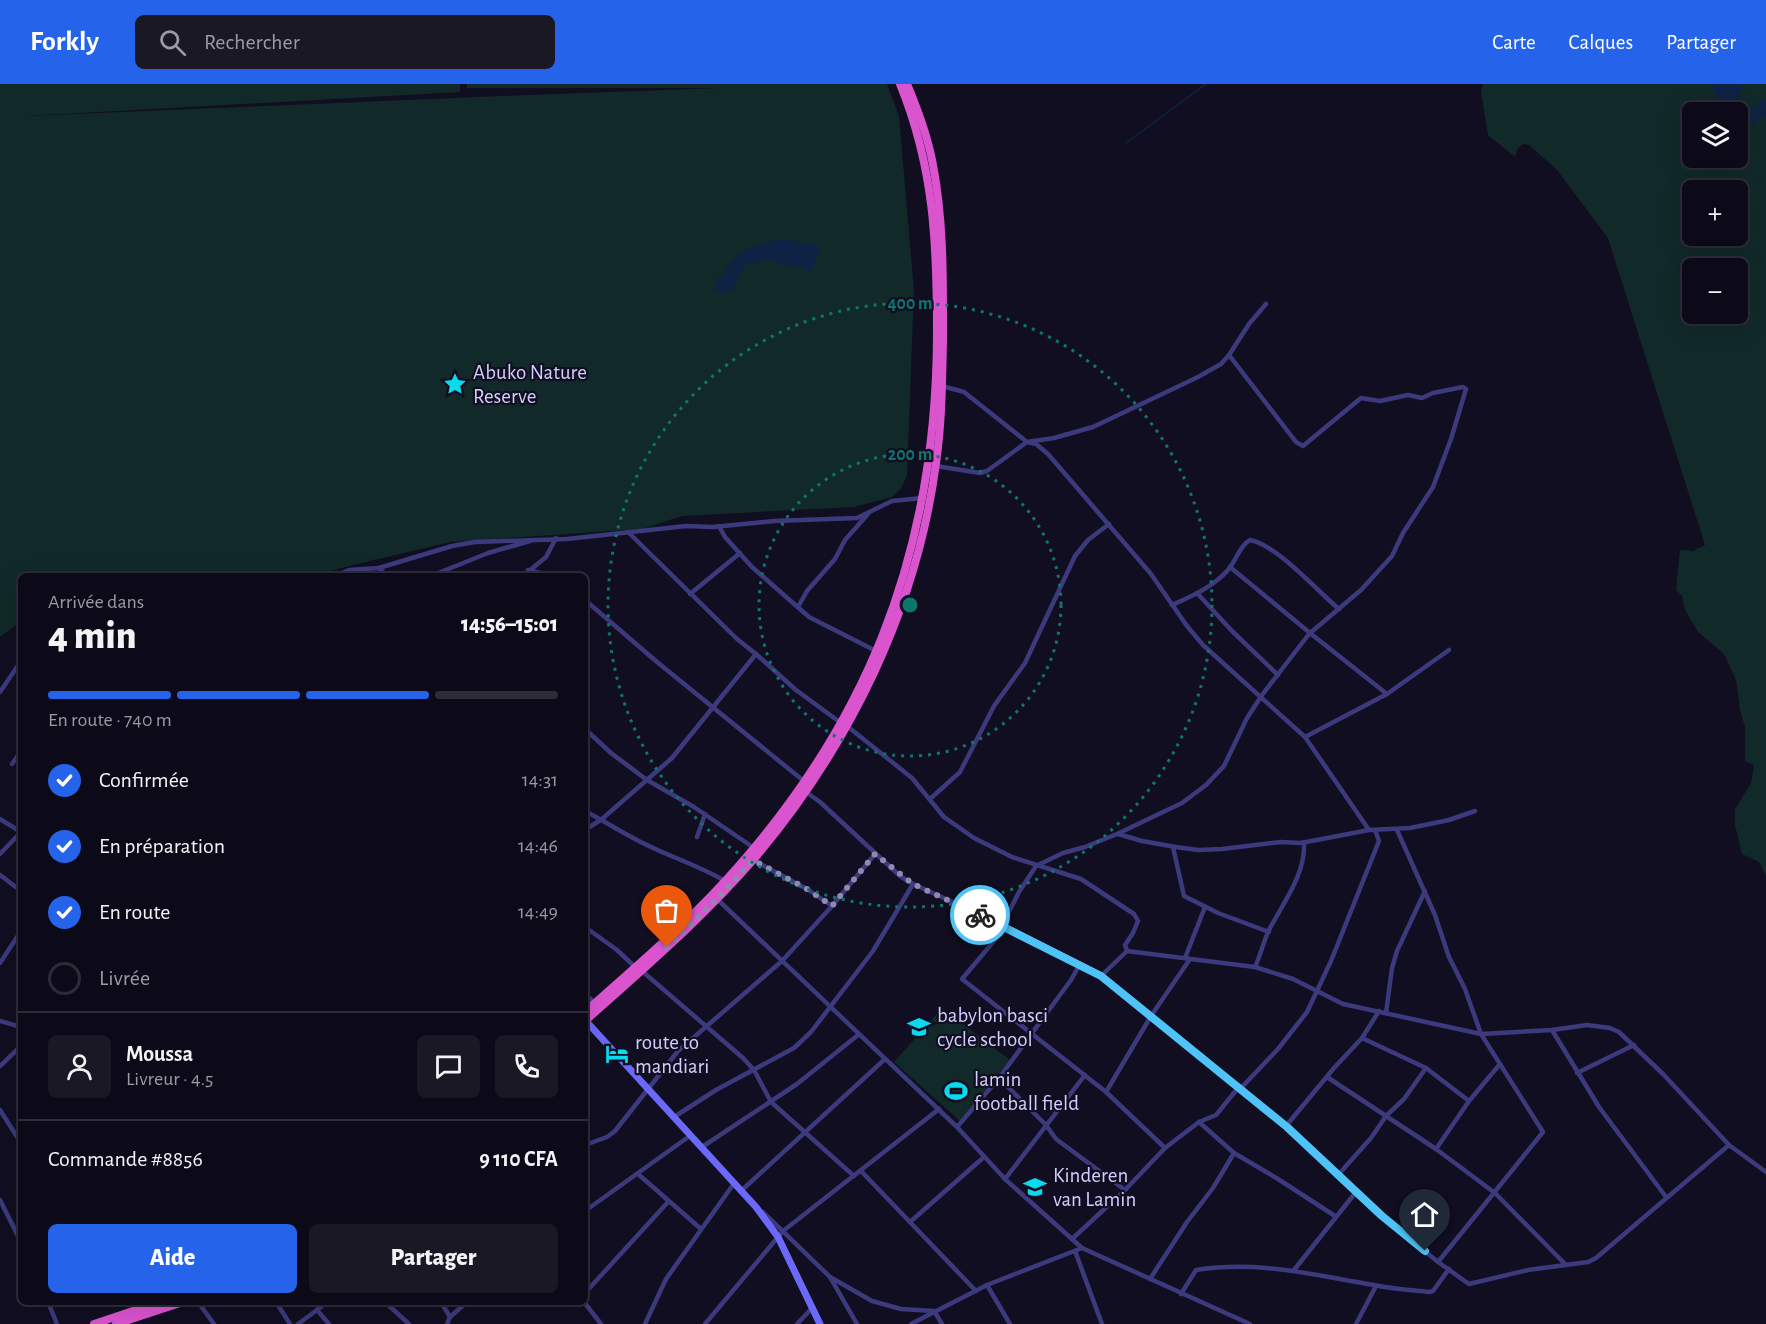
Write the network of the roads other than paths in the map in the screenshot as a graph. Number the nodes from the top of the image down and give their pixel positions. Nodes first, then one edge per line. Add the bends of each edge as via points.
1 (900, 84) edge
2 (907, 84) edge
3 (1266, 304) dead end
4 (1229, 355) junction
5 (942, 387) junction
6 (1027, 442) junction
7 (936, 466) junction
8 (927, 499) junction
9 (870, 512) junction
10 (1109, 524) junction
11 (719, 526) junction
12 (628, 532) junction
13 (540, 538) junction
14 (556, 538) junction
15 (740, 553) junction
16 (1230, 567) junction
17 (379, 568) junction
18 (528, 570) junction
19 (342, 573) edge
20 (384, 573) edge
21 (438, 573) edge
22 (526, 573) edge
23 (540, 573) edge
24 (1197, 593) junction
25 (690, 594) junction
26 (588, 603) edge
27 (1172, 606) junction
28 (798, 607) junction
29 (1339, 609) junction
30 (1310, 633) junction
31 (1449, 650) dead end
32 (876, 651) junction
33 (756, 654) junction
34 (18, 665) edge
35 (1278, 675) junction
36 (0, 692) edge
37 (1387, 694) junction
38 (1262, 695) junction
39 (712, 707) junction
40 (845, 725) junction
41 (588, 732) edge
42 (1305, 737) junction
43 (18, 755) edge
44 (12, 764) dead end
45 (647, 780) junction
46 (804, 788) junction
47 (930, 799) junction
48 (1475, 811) dead end
49 (588, 812) edge
50 (705, 814) junction
51 (0, 819) edge
52 (602, 819) junction
53 (588, 828) edge
54 (18, 830) edge
55 (1372, 830) junction
56 (1397, 830) junction
57 (1118, 834) junction
58 (18, 835) edge
59 (697, 837) dead end
60 (1304, 842) junction
61 (1173, 847) junction
62 (754, 848) junction
63 (0, 854) edge
64 (875, 854) junction
65 (753, 860) junction
66 (1036, 866) junction
67 (0, 875) edge
68 (724, 881) junction
69 (913, 884) junction
70 (18, 889) edge
71 (1425, 891) junction
72 (714, 897) junction
73 (832, 906) junction
74 (1205, 907) junction
75 (1001, 924) junction
76 (588, 929) edge
77 (1269, 932) junction
78 (18, 935) edge
79 (15, 939) junction
80 (18, 942) edge
81 (1127, 951) junction
82 (1188, 958) junction
83 (782, 961) junction
84 (0, 963) edge
85 (1080, 964) junction
86 (1255, 967) junction
87 (638, 968) junction
88 (1101, 976) junction
89 (1317, 992) junction
90 (588, 997) edge
91 (595, 1003) junction
92 (831, 1006) junction
93 (588, 1009) edge
94 (1379, 1011) junction
95 (1386, 1013) junction
96 (1151, 1016) junction
97 (588, 1018) edge
98 (0, 1021) edge
99 (18, 1024) edge
100 (588, 1024) edge
101 (708, 1027) junction
102 (1552, 1030) junction
103 (1030, 1034) junction
104 (1481, 1034) junction
105 (858, 1035) junction
106 (1362, 1038) junction
107 (1634, 1045) junction
108 (18, 1049) edge
109 (885, 1059) junction
110 (1500, 1064) junction
111 (0, 1066) edge
112 (1426, 1068) junction
113 (754, 1070) junction
114 (1577, 1073) junction
115 (1085, 1075) junction
116 (1327, 1077) junction
117 (999, 1078) junction
118 (648, 1087) junction
119 (1238, 1088) junction
120 (1106, 1092) junction
121 (1470, 1101) junction
122 (771, 1102) junction
123 (939, 1109) junction
124 (0, 1110) edge
125 (1386, 1116) junction
126 (674, 1117) junction
127 (1199, 1122) junction
128 (1046, 1125) junction
129 (1286, 1126) junction
130 (957, 1127) junction
131 (805, 1132) junction
132 (691, 1135) junction
133 (18, 1138) edge
134 (588, 1144) edge
135 (1729, 1145) junction
136 (702, 1148) junction
137 (1165, 1148) junction
138 (1436, 1149) junction
139 (1234, 1153) junction
140 (984, 1157) junction
141 (861, 1171) junction
142 (1766, 1172) edge
143 (638, 1174) junction
144 (1338, 1175) junction
145 (854, 1176) junction
146 (1005, 1179) junction
147 (735, 1182) junction
148 (742, 1190) junction
149 (1125, 1190) junction
150 (1356, 1192) junction
151 (1495, 1193) junction
152 (1666, 1197) junction
153 (0, 1200) edge
154 (668, 1202) junction
155 (588, 1209) edge
156 (1335, 1216) junction
157 (910, 1222) junction
158 (701, 1229) junction
159 (781, 1234) junction
160 (18, 1236) edge
161 (1072, 1239) junction
162 (1082, 1248) junction
163 (1075, 1251) junction
164 (1438, 1262) junction
165 (1565, 1264) junction
166 (1449, 1269) junction
167 (1294, 1270) junction
168 (830, 1277) junction
169 (1150, 1279) junction
170 (987, 1285) junction
171 (1376, 1286) junction
172 (588, 1290) edge
173 (976, 1291) junction
174 (1181, 1294) junction
175 (49, 1305) edge
176 (174, 1305) edge
177 (200, 1305) edge
178 (278, 1305) edge
179 (323, 1305) edge
180 (388, 1305) edge
181 (443, 1305) edge
182 (464, 1305) edge
183 (586, 1305) edge
184 (138, 1306) edge
185 (813, 1307) junction
186 (317, 1310) junction
187 (934, 1311) junction
188 (450, 1317) junction
189 (135, 1318) edge
190 (114, 1322) edge
191 (57, 1324) edge
192 (94, 1324) edge
193 (214, 1324) edge
194 (290, 1324) edge
195 (298, 1324) edge
196 (329, 1324) edge
197 (409, 1324) edge
198 (447, 1324) edge
199 (601, 1324) edge
200 (645, 1324) edge
201 (705, 1324) edge
202 (797, 1324) edge
203 (820, 1324) edge
204 (857, 1324) edge
205 (911, 1324) edge
206 (942, 1324) edge
207 (1010, 1324) edge
208 (1102, 1324) edge
209 (1250, 1324) edge
210 (1356, 1324) edge

1 - 8 highway via 924,157 934,236 935,414
2 - 5 highway via 924,129 938,196 943,284
3 - 4 street
4 - 6 street via 1198,377 1093,427
4 - 29 street via 1303,446 1361,398 1422,398 1465,387 1451,439 1428,497 1386,563
5 - 6 street via 964,392
5 - 7 highway
6 - 7 street via 980,473
6 - 10 street via 1048,454
7 - 8 highway
8 - 9 street via 892,501
8 - 32 highway via 899,592
8 - 40 highway via 914,564 895,623 865,692
9 - 11 street via 857,518
9 - 28 street via 845,540
10 - 27 street
10 - 47 street via 1075,555 1025,663 994,706 960,772
11 - 12 street
11 - 15 street
12 - 14 street
12 - 25 street
13 - 14 street
13 - 17 street via 452,546
13 - 21 street
14 - 18 street via 546,557
15 - 25 street
15 - 28 street
16 - 24 street
16 - 29 street via 1244,544 1254,540 1290,565
16 - 30 street
17 - 19 street
17 - 20 street
18 - 22 street
18 - 23 street
24 - 27 street
24 - 35 street
25 - 33 street
26 - 39 street
27 - 38 street via 1203,645
28 - 32 street
29 - 30 street
30 - 35 street
30 - 37 street
31 - 37 street
32 - 40 highway
33 - 39 street
33 - 40 street via 796,690
34 - 36 street
35 - 38 street
37 - 42 street
38 - 42 street
38 - 57 street via 1224,766 1206,785 1182,803
39 - 45 street via 672,758
39 - 46 street
40 - 46 highway
40 - 47 street via 912,778
41 - 45 street
42 - 55 street
43 - 44 street
45 - 50 street
45 - 52 street
46 - 62 highway
46 - 64 street
46 - 65 highway
47 - 66 street via 944,817 974,838
48 - 56 street
49 - 52 street
50 - 59 street
50 - 62 street
51 - 54 street
52 - 53 street
52 - 68 street via 634,839 702,867
55 - 56 street
55 - 60 street
55 - 89 street via 1379,841
56 - 71 street
57 - 61 street
57 - 66 street
58 - 63 street
60 - 61 street via 1198,850
60 - 77 street via 1294,883
61 - 74 street via 1184,896
62 - 68 highway
64 - 69 street
64 - 73 street
65 - 72 highway
65 - 73 street
66 - 75 street
66 - 81 street via 1081,879 1134,914 1138,921 1125,945
67 - 70 street
68 - 72 highway
69 - 75 street
69 - 92 street via 873,951
71 - 95 street via 1397,951
71 - 104 street
72 - 83 street
72 - 87 highway via 680,936
73 - 83 street
74 - 77 street
74 - 82 street
75 - 85 street
75 - 103 street via 994,941 962,979
76 - 87 street
77 - 86 street
78 - 79 street
79 - 80 street
79 - 84 street
81 - 82 street
81 - 88 street
82 - 86 street
82 - 96 street
83 - 92 street
83 - 101 street
85 - 88 street
85 - 103 street
86 - 89 street via 1293,979
87 - 91 highway
87 - 97 highway
87 - 101 street
88 - 96 street
89 - 94 street via 1343,1004
89 - 119 street via 1293,1031
90 - 91 street
91 - 93 highway
92 - 105 street
92 - 113 street via 794,1047
94 - 95 street
94 - 106 street
95 - 104 street
96 - 119 street
96 - 120 street
98 - 99 street
100 - 118 main road
101 - 113 street
101 - 118 street via 678,1051
102 - 104 street
102 - 107 street via 1599,1026 1619,1032
102 - 114 street
103 - 115 street
103 - 117 street
104 - 110 street
105 - 109 street
105 - 122 street
106 - 112 street
106 - 116 street
107 - 114 street
107 - 135 street
108 - 111 street
109 - 123 street
109 - 131 street
110 - 121 street
110 - 151 street via 1543,1132
112 - 121 street
112 - 125 street
113 - 122 street
113 - 126 street
114 - 152 street
115 - 120 street
115 - 128 street
116 - 125 street
116 - 129 street
117 - 128 street
117 - 130 street
118 - 126 main road
118 - 134 street via 615,1131
119 - 127 street via 1216,1114
119 - 129 street
120 - 137 street
121 - 138 street
122 - 131 street
122 - 136 street
123 - 130 street
123 - 141 street
124 - 133 street
125 - 138 street
125 - 144 street
126 - 132 main road
127 - 137 street
127 - 139 street
128 - 146 street
128 - 149 street via 1056,1139
129 - 144 street
130 - 140 street
131 - 145 street
131 - 148 street
132 - 136 main road
132 - 143 street
135 - 142 street
135 - 152 street
136 - 147 main road
137 - 149 street
138 - 151 street
139 - 156 street
139 - 169 street
140 - 146 street
140 - 157 street
141 - 145 street
141 - 157 street
143 - 154 street
143 - 155 street
144 - 150 street
145 - 159 street
146 - 161 street
147 - 148 main road
147 - 158 street
148 - 159 main road
149 - 161 street
150 - 156 street
150 - 164 street
151 - 164 street
151 - 165 street
152 - 165 street via 1603,1253 1588,1262
153 - 160 street
154 - 158 street
154 - 172 street
156 - 167 street
157 - 173 street
158 - 200 street via 666,1279
159 - 168 street
159 - 185 main road
159 - 201 street
161 - 162 street
162 - 163 street
162 - 169 street
163 - 170 street
163 - 208 street
164 - 166 street
165 - 166 street via 1469,1284
166 - 171 street via 1433,1291
167 - 171 street
167 - 174 street via 1222,1266 1196,1270
168 - 187 street via 872,1301 901,1309
168 - 204 street
169 - 174 street
170 - 173 street
170 - 207 street
171 - 210 street
173 - 187 street
174 - 209 street
175 - 191 street
176 - 189 highway
177 - 193 street
178 - 194 street
179 - 186 street
180 - 197 street
181 - 188 street
182 - 188 street
183 - 199 street
184 - 189 highway
185 - 202 street
185 - 203 main road
186 - 195 street
186 - 196 street
187 - 205 street
187 - 206 street
188 - 198 street
189 - 190 highway
190 - 192 highway

